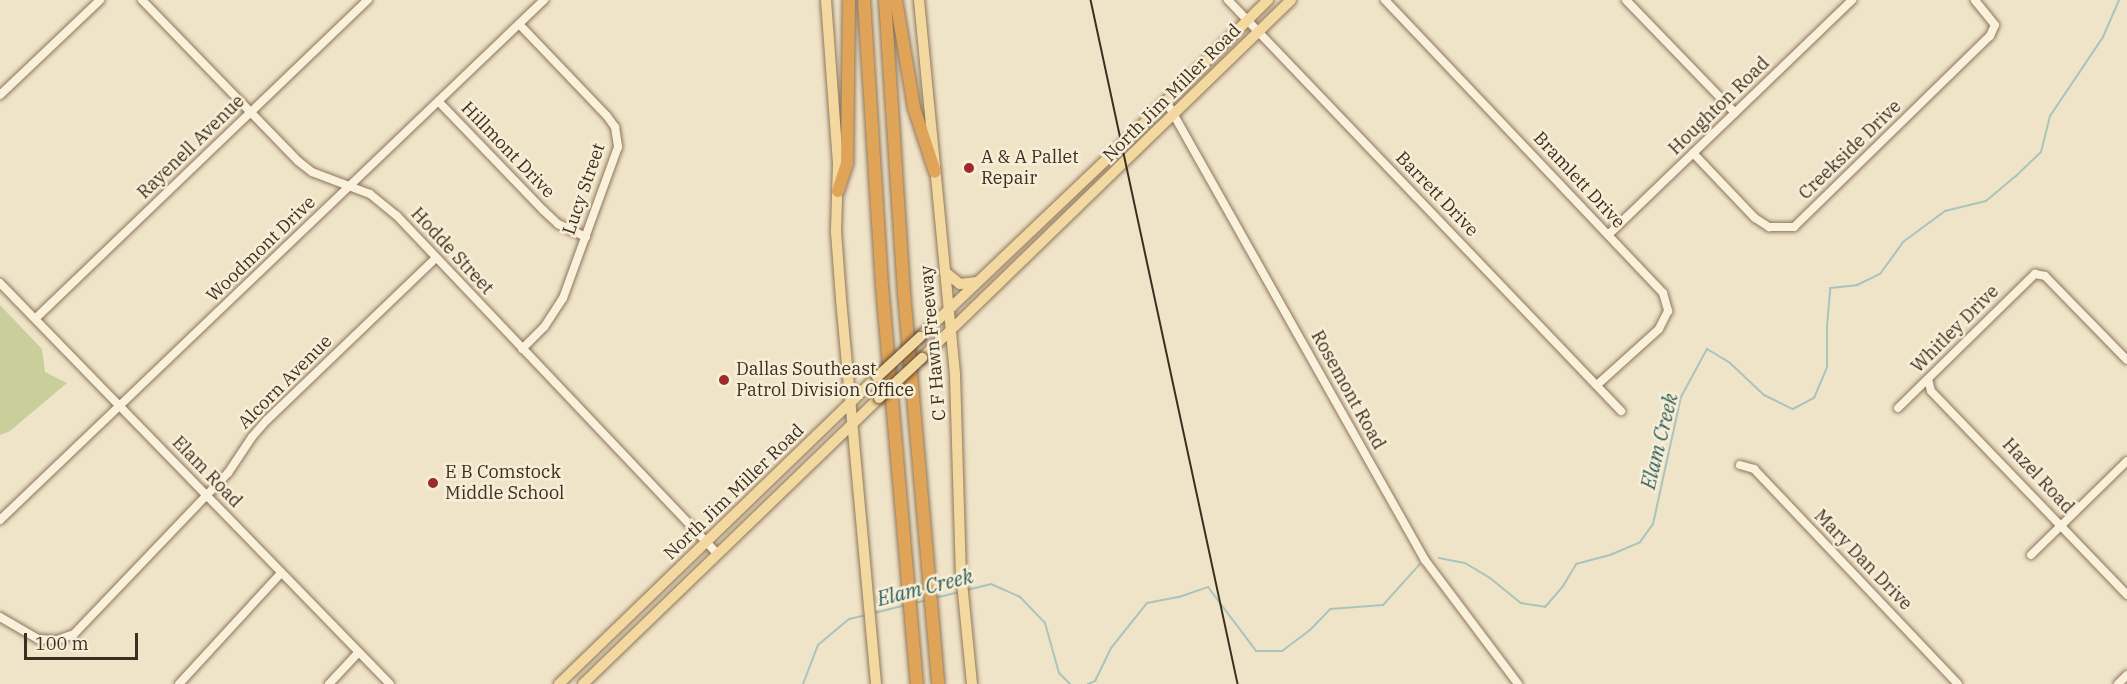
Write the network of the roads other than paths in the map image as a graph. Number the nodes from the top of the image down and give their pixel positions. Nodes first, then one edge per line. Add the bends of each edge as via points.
1 (100, 0) edge
2 (142, 0) edge
3 (368, 0) edge
4 (544, 0) edge
5 (826, 0) edge
6 (849, 0) edge
7 (864, 0) edge
8 (885, 0) edge
9 (896, 0) edge
10 (919, 0) edge
11 (1228, 0) edge
12 (1268, 0) edge
13 (1292, 0) edge
14 (1385, 0) edge
15 (1626, 0) edge
16 (1852, 0) edge
17 (1975, 0) edge
18 (1247, 20) junction
19 (519, 24) junction
20 (1258, 32) junction
21 (0, 95) edge
22 (1166, 101) junction
23 (439, 102) junction
24 (251, 113) junction
25 (1174, 114) junction
26 (1735, 114) junction
27 (1693, 153) junction
28 (936, 172) junction
29 (352, 185) junction
30 (838, 191) junction
31 (1608, 235) junction
32 (586, 237) junction
33 (435, 259) junction
34 (945, 272) junction
35 (987, 275) junction
36 (0, 283) edge
37 (948, 310) junction
38 (36, 318) junction
39 (951, 330) junction
40 (522, 349) junction
41 (2127, 360) edge
42 (1928, 379) junction
43 (1597, 385) junction
44 (851, 402) junction
45 (120, 405) junction
46 (1898, 408) dead end
47 (1621, 411) dead end
48 (852, 424) junction
49 (802, 449) junction
50 (814, 460) junction
51 (2127, 461) edge
52 (1740, 465) dead end
53 (758, 492) junction
54 (206, 495) junction
55 (768, 504) junction
56 (0, 520) edge
57 (2061, 525) junction
58 (707, 542) junction
59 (717, 553) junction
60 (2031, 555) dead end
61 (281, 573) junction
62 (2127, 596) edge
63 (0, 617) edge
64 (627, 619) junction
65 (638, 631) junction
66 (358, 653) junction
67 (577, 667) junction
68 (2127, 675) edge
69 (586, 681) edge
70 (179, 684) edge
71 (329, 684) edge
72 (390, 684) edge
73 (559, 684) edge
74 (876, 684) edge
75 (917, 684) edge
76 (938, 684) edge
77 (972, 684) edge
78 (1518, 684) edge
79 (1959, 684) edge
80 (2118, 684) edge

1 - 21 street
2 - 24 street, Hodde Street
3 - 24 street, Rayenell Avenue
4 - 19 street, Woodmont Drive
5 - 30 main road
6 - 30 highway via 847,164
7 - 75 highway via 882,286
8 - 76 highway, C F Hawn Freeway via 904,292
9 - 28 highway via 914,108
10 - 28 main road, C F Hawn Freeway
11 - 18 street, Barrett Drive
12 - 18 main road, North Jim Miller Road
13 - 20 main road, North Jim Miller Road
14 - 31 street, Bramlett Drive
15 - 26 street
16 - 26 street, Houghton Road
17 - 27 street, Creekside Drive via 1995,24 1990,36 1794,227 1769,227 1755,218
18 - 20 street, Barrett Drive
18 - 22 main road, North Jim Miller Road
19 - 23 street, Woodmont Drive
19 - 32 street, Lucy Street via 615,127 618,147
20 - 25 main road, North Jim Miller Road
20 - 43 street, Barrett Drive
22 - 25 street, Rosemont Road
22 - 35 main road, North Jim Miller Road
23 - 29 street, Woodmont Drive
23 - 32 street, Hillmont Drive via 550,217
24 - 29 street, Hodde Street via 312,172
24 - 38 street, Rayenell Avenue
25 - 39 main road, North Jim Miller Road
25 - 78 street, Rosemont Road via 1425,560
26 - 27 street, Houghton Road
27 - 31 street, Houghton Road
28 - 34 main road, C F Hawn Freeway
29 - 33 street, Hodde Street via 387,207
29 - 45 street, Woodmont Drive
30 - 44 main road via 836,232
31 - 43 street, Bramlett Drive via 1663,293 1668,311 1659,329
32 - 40 street, Lucy Street via 553,316
33 - 40 street, Hodde Street
33 - 54 street, Alcorn Avenue via 267,420 228,473
34 - 35 main road via 954,281 967,285
34 - 37 main road, C F Hawn Freeway
35 - 37 main road, North Jim Miller Road
36 - 38 street, Elam Road
37 - 39 main road, C F Hawn Freeway
37 - 44 main road, North Jim Miller Road, bridge
38 - 45 street, Elam Road
39 - 48 main road, North Jim Miller Road, bridge
39 - 77 main road, C F Hawn Freeway via 961,572
40 - 58 street, Hodde Street
41 - 42 street, Whitley Drive via 2045,276 2036,274
42 - 46 street, Whitley Drive
42 - 57 street, Hazel Road via 1931,391
43 - 47 street, Barrett Drive
44 - 48 main road
44 - 49 main road, North Jim Miller Road
45 - 54 street, Elam Road
45 - 56 street, Woodmont Drive
48 - 50 main road, North Jim Miller Road
48 - 74 main road
49 - 50 main road
49 - 53 main road, North Jim Miller Road
50 - 55 main road, North Jim Miller Road
51 - 57 street
52 - 79 street, Mary Dan Drive via 1754,469
53 - 55 main road
53 - 58 main road, North Jim Miller Road
54 - 61 street, Elam Road
54 - 63 street, Alcorn Avenue via 74,634 57,640 38,639
55 - 59 main road, North Jim Miller Road
57 - 60 street
57 - 62 street, Hazel Road
58 - 59 street, Hodde Street
58 - 64 main road, North Jim Miller Road
59 - 65 main road, North Jim Miller Road
61 - 66 street, Elam Road
61 - 70 street
64 - 65 main road
64 - 67 main road, North Jim Miller Road
65 - 69 main road, North Jim Miller Road
66 - 71 street
66 - 72 street, Elam Road
67 - 69 main road
67 - 73 main road, North Jim Miller Road
68 - 80 street

